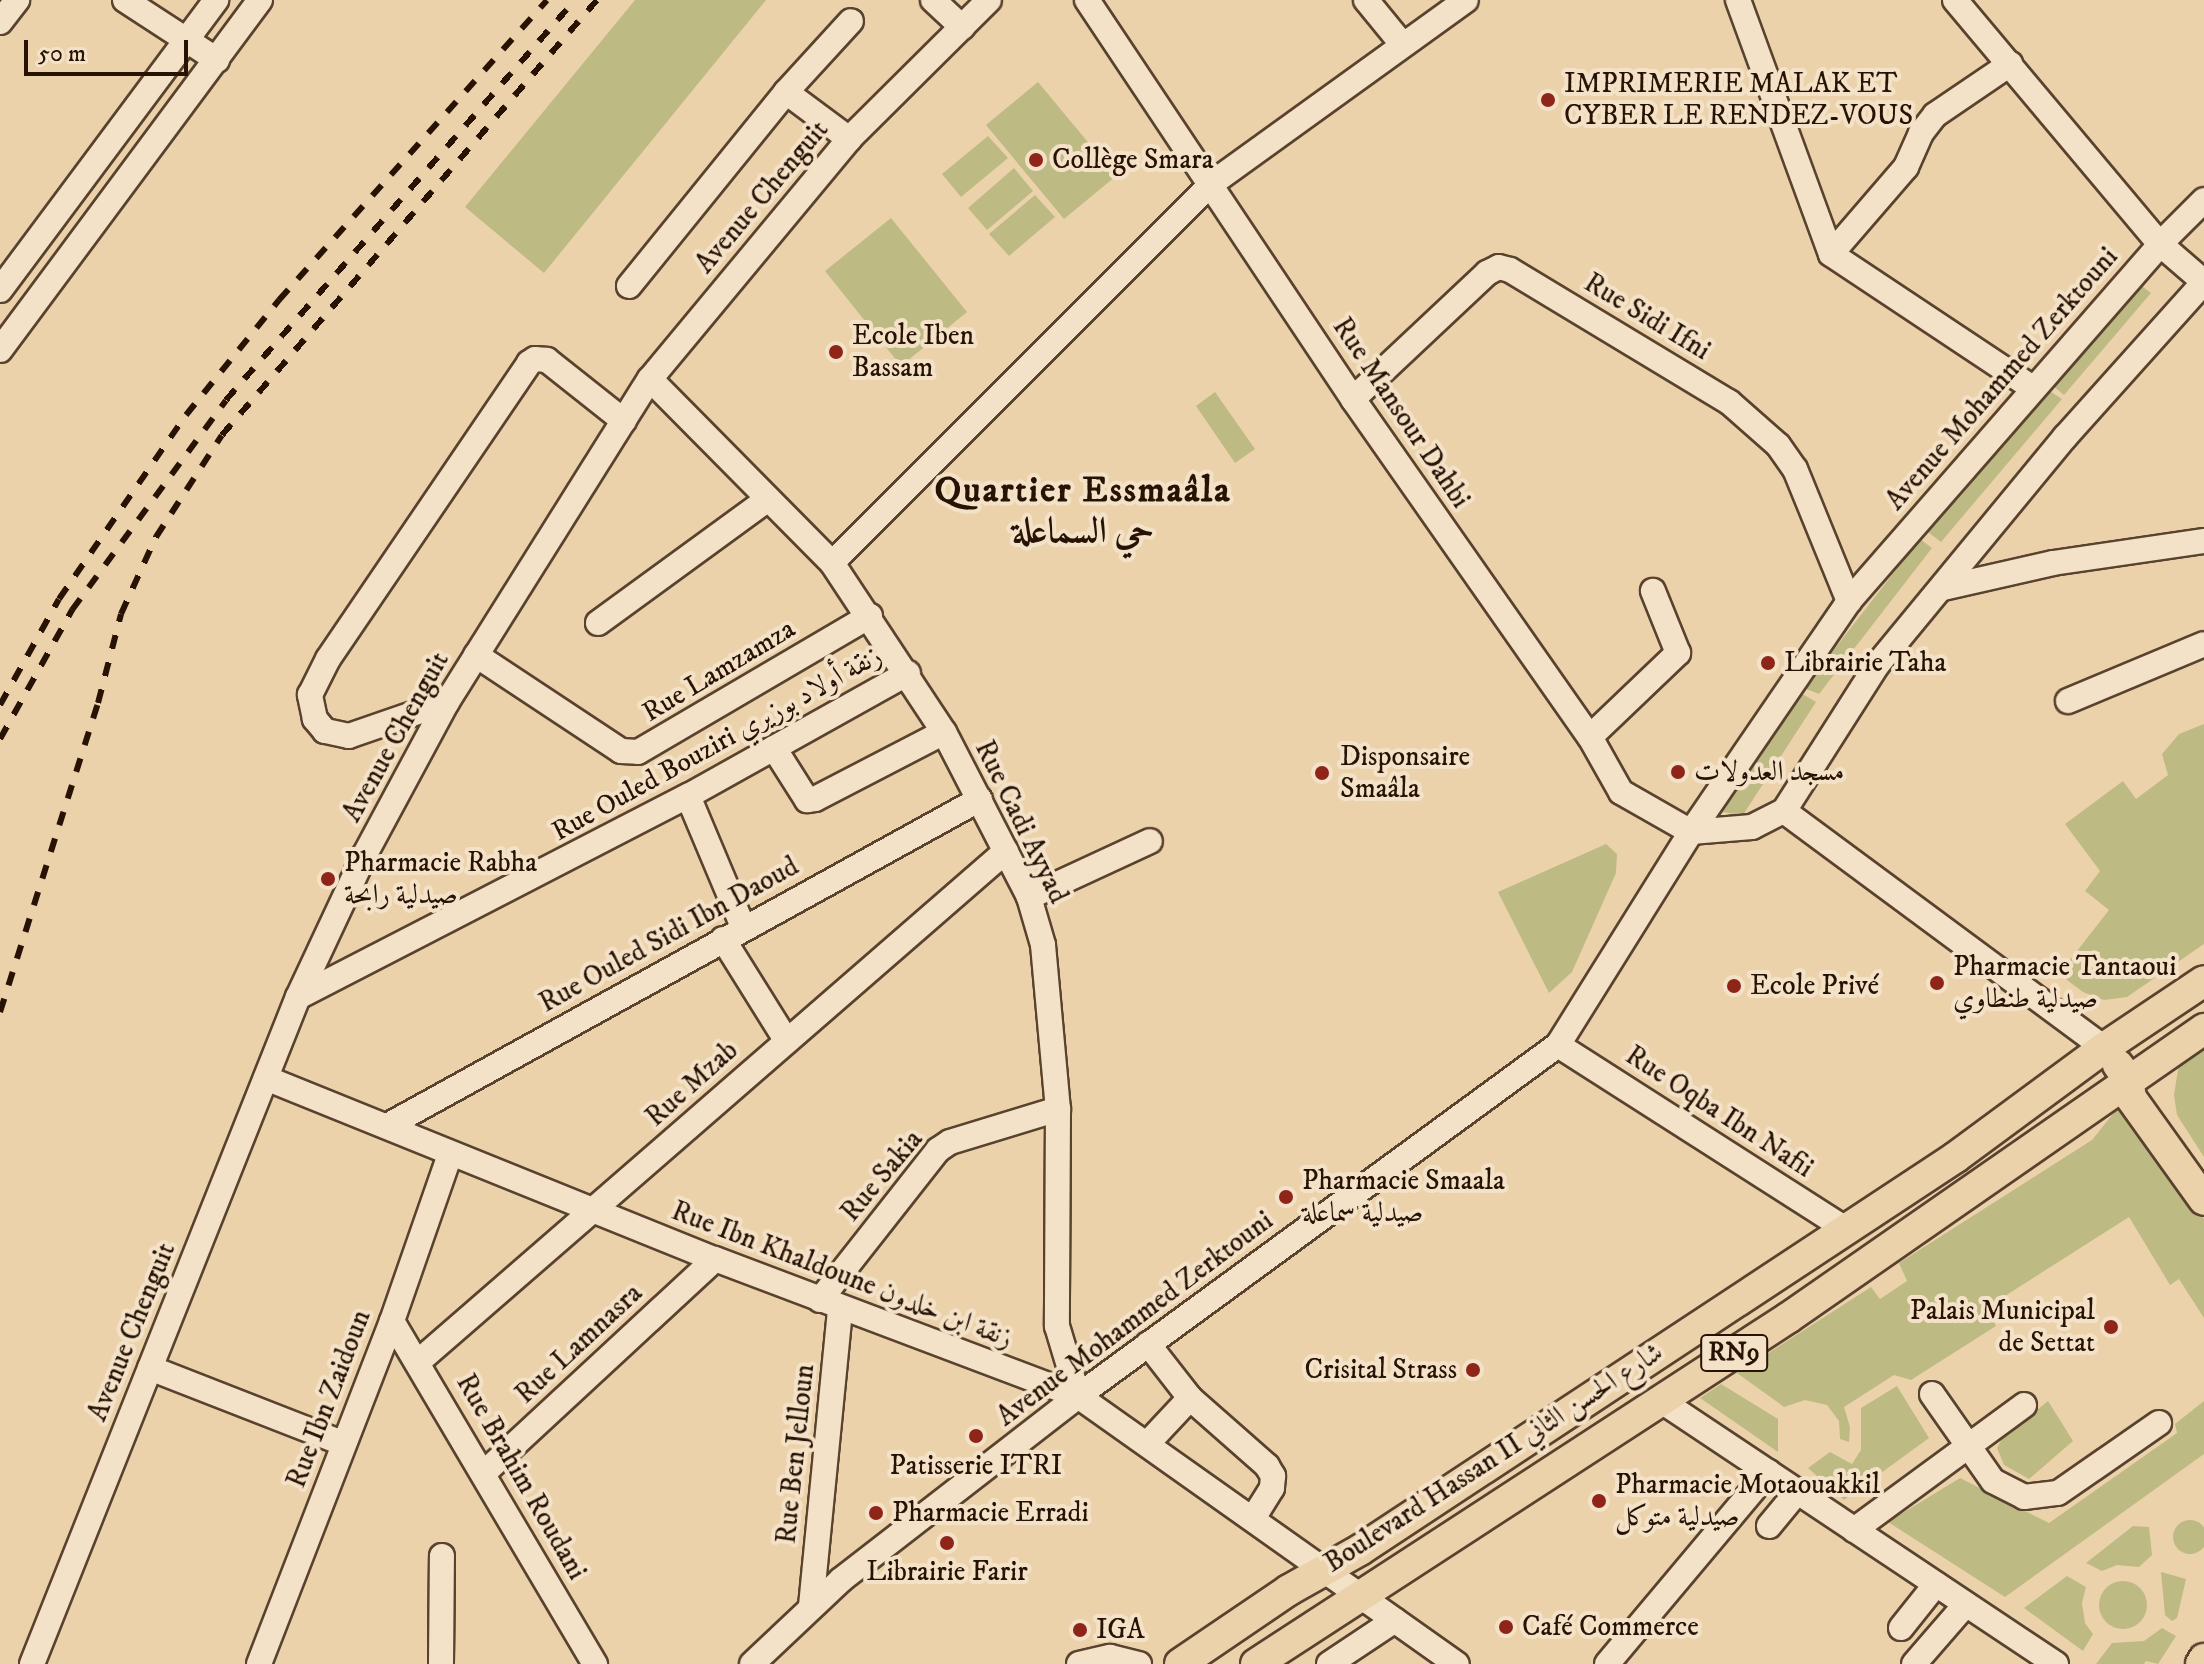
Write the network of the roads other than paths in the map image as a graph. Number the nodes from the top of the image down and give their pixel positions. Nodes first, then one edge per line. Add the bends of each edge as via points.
1 (17, 0) edge
2 (125, 0) edge
3 (216, 0) edge
4 (260, 0) edge
5 (933, 0) edge
6 (989, 0) edge
7 (1087, 0) edge
8 (1366, 0) edge
9 (1466, 0) edge
10 (1738, 0) edge
11 (1955, 0) edge
12 (851, 21) dead end
13 (0, 22) edge
14 (962, 27) junction
15 (185, 41) junction
16 (1402, 44) junction
17 (217, 60) junction
18 (2010, 64) junction
19 (786, 92) junction
20 (849, 139) junction
21 (1211, 184) junction
22 (2204, 200) edge
23 (2160, 244) junction
24 (1831, 254) junction
25 (2204, 282) edge
26 (629, 286) dead end
27 (0, 290) edge
28 (0, 350) edge
29 (650, 379) junction
30 (2033, 388) junction
31 (1353, 399) junction
32 (624, 421) junction
33 (768, 499) junction
34 (2202, 538) edge
35 (832, 563) junction
36 (1943, 588) junction
37 (1653, 591) dead end
38 (1849, 601) junction
39 (870, 616) junction
40 (598, 623) dead end
41 (2204, 644) edge
42 (476, 655) junction
43 (908, 673) junction
44 (2068, 701) dead end
45 (447, 702) junction
46 (944, 732) junction
47 (1590, 737) junction
48 (774, 748) junction
49 (688, 796) junction
50 (980, 799) junction
51 (1784, 811) junction
52 (1691, 832) junction
53 (1150, 841) dead end
54 (1006, 851) junction
55 (1029, 897) junction
56 (733, 933) junction
57 (2204, 981) edge
58 (298, 997) junction
59 (2204, 1029) edge
60 (786, 1040) junction
61 (1558, 1045) junction
62 (2096, 1054) junction
63 (266, 1078) junction
64 (2123, 1089) junction
65 (1058, 1109) junction
66 (387, 1126) junction
67 (450, 1154) junction
68 (2204, 1200) edge
69 (595, 1211) junction
70 (1847, 1230) junction
71 (715, 1259) junction
72 (830, 1304) junction
73 (392, 1321) junction
74 (1148, 1344) junction
75 (418, 1362) junction
76 (150, 1368) junction
77 (1932, 1394) dead end
78 (1078, 1396) junction
79 (1190, 1398) junction
80 (1660, 1400) junction
81 (2024, 1405) dead end
82 (2159, 1423) dead end
83 (342, 1443) junction
84 (1147, 1444) junction
85 (1968, 1447) junction
86 (485, 1472) junction
87 (1768, 1472) junction
88 (1797, 1492) junction
89 (1253, 1518) junction
90 (1769, 1526) dead end
91 (1854, 1530) junction
92 (442, 1556) dead end
93 (1324, 1569) junction
94 (1936, 1584) junction
95 (1360, 1596) junction
96 (1966, 1604) junction
97 (811, 1606) junction
98 (1395, 1620) junction
99 (1901, 1628) dead end
100 (1425, 1655) edge
101 (2204, 1659) edge
102 (32, 1664) edge
103 (259, 1664) edge
104 (441, 1664) edge
105 (595, 1664) edge
106 (752, 1664) edge
107 (1079, 1664) edge
108 (1139, 1664) edge
109 (1180, 1664) edge
110 (1256, 1664) edge
111 (1329, 1664) edge
112 (1457, 1664) edge
113 (1607, 1664) edge
114 (1914, 1664) edge
115 (2056, 1664) edge
116 (2201, 1664) edge

1 - 13 street
2 - 15 street
3 - 15 street
4 - 17 street
5 - 14 street
6 - 14 street, Avenue Chenguit
7 - 21 street, Rue Mansour Dahbi
8 - 16 street
9 - 16 street
10 - 24 street
11 - 18 street
12 - 19 street
14 - 20 street, Avenue Chenguit
15 - 17 street
15 - 27 street
16 - 21 street
17 - 28 street
18 - 23 street
18 - 24 street via 1935,115 1906,167
19 - 20 street
19 - 26 street
20 - 29 street, Avenue Chenguit
21 - 31 street, Rue Mansour Dahbi
21 - 35 street
22 - 23 street, Avenue Mohammed Zerktouni
23 - 25 street
23 - 30 street, Avenue Mohammed Zerktouni
24 - 30 street
25 - 36 street via 2065,437
29 - 32 street, Avenue Chenguit
29 - 33 street, Rue Cadi Ayyad
30 - 38 street, Avenue Mohammed Zerktouni
31 - 38 street, Rue Sidi Ifni via 1487,273 1499,267 1510,270 1729,402 1778,445 1795,469
31 - 47 street, Rue Mansour Dahbi
32 - 42 street, Avenue Chenguit
32 - 45 street via 547,360 529,363 328,659 310,695 315,719 325,731 349,736
33 - 35 street, Rue Cadi Ayyad
33 - 40 street
34 - 36 street
35 - 39 street, Rue Cadi Ayyad
36 - 51 street via 1877,665
37 - 47 street via 1678,653
38 - 52 street, Avenue Mohammed Zerktouni
39 - 42 street, Rue Lamzamza via 638,752 621,751
39 - 43 street, Rue Cadi Ayyad
41 - 44 street
42 - 45 street, Avenue Chenguit
43 - 46 street, Rue Cadi Ayyad
43 - 48 street, Rue Ouled Bouziri زنقة أولاد بوزيري
45 - 58 street, Avenue Chenguit via 364,856
46 - 48 street via 807,800
46 - 50 street, Rue Cadi Ayyad
47 - 52 street, Rue Mansour Dahbi via 1621,792
48 - 49 street, Rue Ouled Bouziri زنقة أولاد بوزيري
49 - 56 street
49 - 58 street, Rue Ouled Bouziri زنقة أولاد بوزيري
50 - 54 street, Rue Cadi Ayyad
50 - 56 street, Rue Ouled Sidi Ibn Daoud
51 - 52 street via 1752,827
51 - 62 street via 2067,1024
52 - 61 street, Avenue Mohammed Zerktouni
53 - 55 street
54 - 55 street, Rue Cadi Ayyad
54 - 60 street, Rue Mzab
55 - 65 street, Rue Cadi Ayyad via 1043,945
56 - 60 street
56 - 66 street, Rue Ouled Sidi Ibn Daoud
57 - 62 main road, Boulevard Hassan II شارع الحسن الثاني / RN9
58 - 63 street, Avenue Chenguit
59 - 64 main road, Boulevard Hassan II شارع الحسن الثاني / RN9
60 - 69 street, Rue Mzab
61 - 70 street, Rue Oqba Ibn Nafii
61 - 74 street, Avenue Mohammed Zerktouni
62 - 64 main road
62 - 70 main road, Boulevard Hassan II شارع الحسن الثاني / RN9
63 - 66 street, Rue Ibn Khaldoune زنقة ابن خلدون
63 - 76 street, Avenue Chenguit
64 - 68 main road
64 - 80 main road, Boulevard Hassan II شارع الحسن الثاني / RN9
65 - 72 street, Rue Sakia via 938,1150
65 - 78 street, Rue Cadi Ayyad via 1056,1304 1061,1346
66 - 67 street, Rue Ibn Khaldoune زنقة ابن خلدون
67 - 69 street, Rue Ibn Khaldoune زنقة ابن خلدون
67 - 73 street, Rue Ibn Zaidoun
69 - 71 street, Rue Ibn Khaldoune زنقة ابن خلدون
69 - 75 street, Rue Mzab
70 - 93 main road, Boulevard Hassan II شارع الحسن الثاني / RN9
71 - 72 street, Rue Ibn Khaldoune زنقة ابن خلدون
71 - 86 street, Rue Lamnasra
72 - 78 street, Rue Ibn Khaldoune زنقة ابن خلدون
72 - 97 street, Rue Ben Jelloun
73 - 75 street, Rue Brahim Roudani
73 - 83 street, Rue Ibn Zaidoun
74 - 78 street, Avenue Mohammed Zerktouni
74 - 79 street
75 - 86 street, Rue Brahim Roudani
76 - 83 street
76 - 102 street, Avenue Chenguit
77 - 85 street
78 - 84 street, Rue Ibn Khaldoune زنقة ابن خلدون
78 - 97 street, Avenue Mohammed Zerktouni
79 - 84 street
79 - 89 street via 1273,1476 1272,1488
80 - 87 street
80 - 95 main road, Boulevard Hassan II شارع الحسن الثاني / RN9
81 - 85 street
82 - 85 street via 2073,1484 2041,1498 2007,1492
83 - 103 street, Rue Ibn Zaidoun
84 - 89 street, Rue Ibn Khaldoune زنقة ابن خلدون
85 - 91 street
86 - 105 street, Rue Brahim Roudani
87 - 88 street
87 - 113 street
88 - 90 street
88 - 91 street
89 - 93 street, Rue Ibn Khaldoune زنقة ابن خلدون
91 - 94 street
92 - 104 street
93 - 95 street, Rue Ibn Khaldoune زنقة ابن خلدون
93 - 109 main road, Boulevard Hassan II شارع الحسن الثاني / RN9
94 - 96 street
94 - 99 street
95 - 98 street, Rue Ibn Khaldoune زنقة ابن خلدون
95 - 110 main road, Boulevard Hassan II شارع الحسن الثاني / RN9
96 - 114 street
96 - 115 street
97 - 106 street, Avenue Mohammed Zerktouni
98 - 100 street, Rue Ibn Khaldoune زنقة ابن خلدون
98 - 111 street
100 - 112 street, Rue Ibn Khaldoune زنقة ابن خلدون
101 - 116 main road
107 - 108 street via 1110,1657

